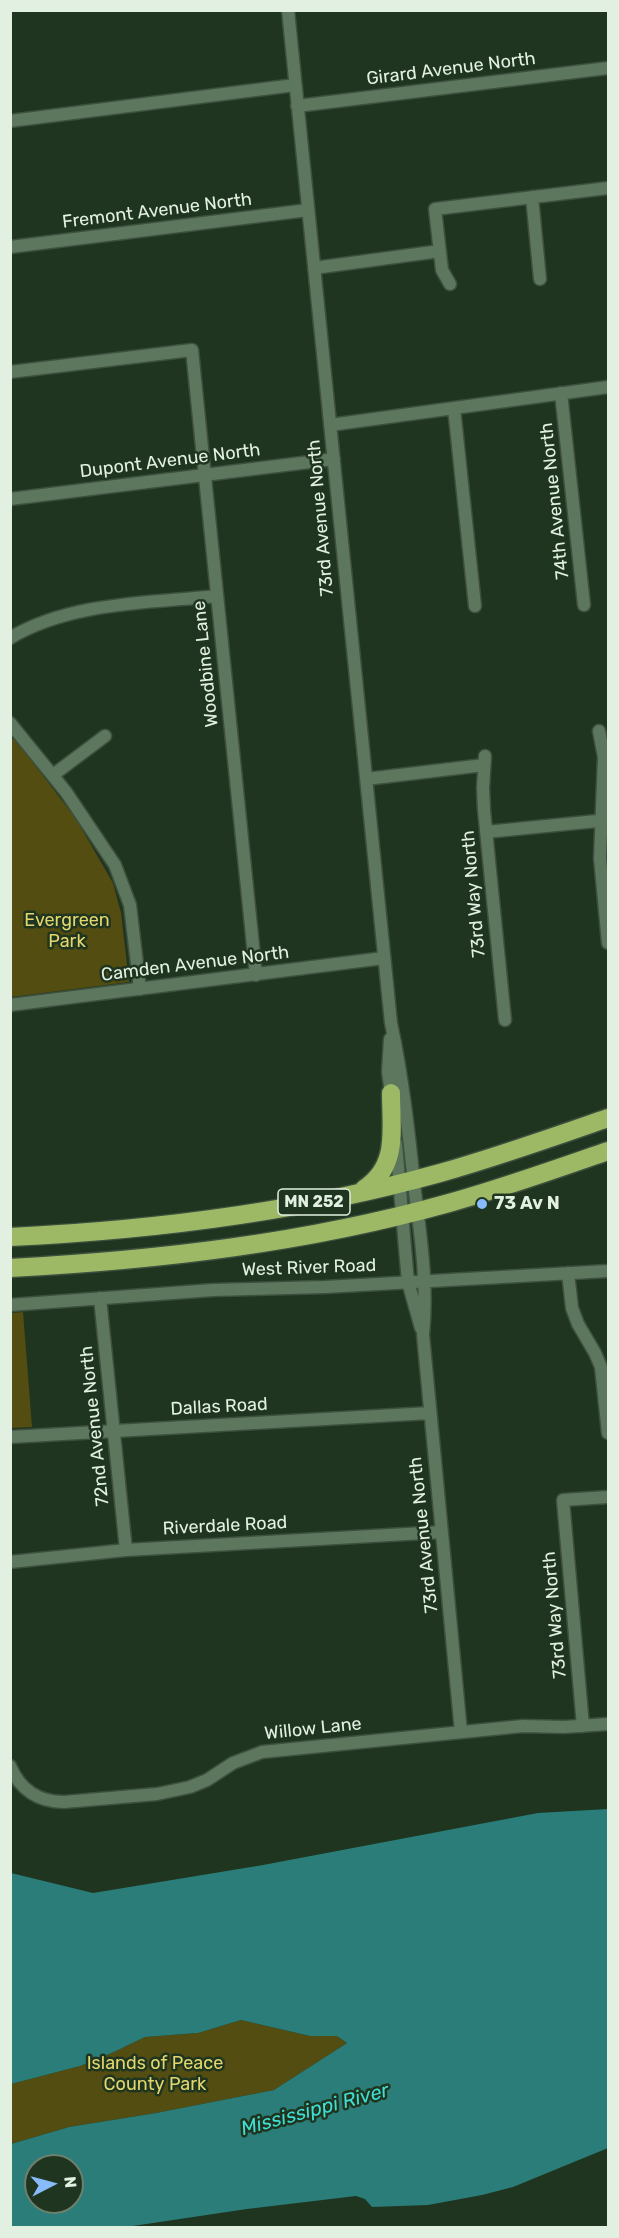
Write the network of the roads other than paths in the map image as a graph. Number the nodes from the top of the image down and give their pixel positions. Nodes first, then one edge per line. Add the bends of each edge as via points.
1 (288, 10) edge
2 (609, 68) edge
3 (295, 85) junction
4 (297, 106) junction
5 (10, 121) edge
6 (609, 188) edge
7 (532, 197) junction
8 (308, 210) junction
9 (10, 247) edge
10 (440, 252) junction
11 (314, 268) junction
12 (540, 279) dead end
13 (450, 284) dead end
14 (10, 372) edge
15 (609, 387) edge
16 (561, 393) junction
17 (454, 408) junction
18 (330, 425) junction
19 (334, 459) junction
20 (205, 475) junction
21 (10, 499) edge
22 (217, 596) junction
23 (584, 605) dead end
24 (475, 606) dead end
25 (10, 638) edge
26 (10, 723) edge
27 (599, 731) dead end
28 (105, 736) dead end
29 (53, 775) junction
30 (366, 779) junction
31 (605, 820) edge
32 (486, 832) junction
33 (609, 943) edge
34 (384, 958) junction
35 (256, 975) junction
36 (140, 988) junction
37 (10, 1005) edge
38 (504, 1020) dead end
39 (391, 1023) junction
40 (391, 1093) junction
41 (609, 1118) edge
42 (609, 1151) edge
43 (407, 1181) junction
44 (358, 1193) junction
45 (410, 1213) junction
46 (10, 1238) edge
47 (10, 1268) edge
48 (609, 1270) edge
49 (568, 1273) junction
50 (408, 1282) junction
51 (424, 1282) junction
52 (100, 1298) junction
53 (10, 1305) edge
54 (423, 1335) junction
55 (430, 1413) junction
56 (113, 1431) junction
57 (609, 1433) edge
58 (10, 1437) edge
59 (609, 1497) edge
60 (441, 1532) junction
61 (126, 1550) junction
62 (10, 1562) edge
63 (609, 1724) edge
64 (583, 1726) junction
65 (461, 1732) junction
66 (10, 1766) edge

1 - 3 street, 73rd Avenue North
2 - 4 street, Girard Avenue North
3 - 4 street, 73rd Avenue North
3 - 5 street
4 - 8 street, 73rd Avenue North
6 - 7 street
7 - 10 street via 435,209
7 - 12 street
8 - 9 street, Fremont Avenue North
8 - 11 street, 73rd Avenue North
10 - 11 street
10 - 13 street via 442,270
11 - 18 street, 73rd Avenue North
14 - 20 street, Woodbine Lane via 192,350
15 - 16 street
16 - 17 street
16 - 23 street, 74th Avenue North
17 - 18 street
17 - 24 street
18 - 19 street, 73rd Avenue North
19 - 20 street, Dupont Avenue North
19 - 30 street, 73rd Avenue North
20 - 21 street, Dupont Avenue North
20 - 22 street, Woodbine Lane
22 - 25 street via 70,613
22 - 35 street, Woodbine Lane
26 - 29 street
27 - 31 street via 604,757
28 - 29 street
29 - 36 street via 115,865 124,885
30 - 32 street, 73rd Way North via 484,760
30 - 34 street, 73rd Avenue North
31 - 32 street
31 - 33 street via 600,858
32 - 38 street, 73rd Way North
34 - 35 street, Camden Avenue North
34 - 39 street, 73rd Avenue North
35 - 36 street, Camden Avenue North
36 - 37 street, Camden Avenue North
39 - 40 street, 73rd Avenue North
39 - 43 street, 73rd Avenue North via 400,1065
40 - 43 street, 73rd Avenue North
40 - 44 highway via 387,1164 379,1178
41 - 43 highway, MN 252 via 507,1153
42 - 45 highway, MN 252 via 517,1183
43 - 44 highway, MN 252
43 - 45 street, 73rd Avenue North
44 - 46 highway, MN 252 via 197,1222
45 - 47 highway, MN 252 via 307,1236 205,1252
45 - 50 street, 73rd Avenue North
45 - 51 street, 73rd Avenue North
48 - 49 street, West River Road
49 - 51 street, West River Road
49 - 57 street via 575,1316 601,1367
50 - 51 street, West River Road
50 - 52 street, West River Road
50 - 54 street, 73rd Avenue North
51 - 54 street, 73rd Avenue North
52 - 53 street, West River Road
52 - 56 street, 72nd Avenue North
54 - 55 street, 73rd Avenue North
55 - 56 street, Dallas Road
55 - 60 street, 73rd Avenue North
56 - 58 street, Dallas Road
56 - 61 street, 72nd Avenue North
59 - 64 street, 73rd Way North via 563,1500
60 - 61 street, Riverdale Road
60 - 65 street, 73rd Avenue North
61 - 62 street, Riverdale Road
63 - 64 street, Willow Lane
64 - 65 street, Willow Lane via 530,1725
65 - 66 street, Willow Lane via 262,1752 233,1763 190,1788 64,1803 28,1792

